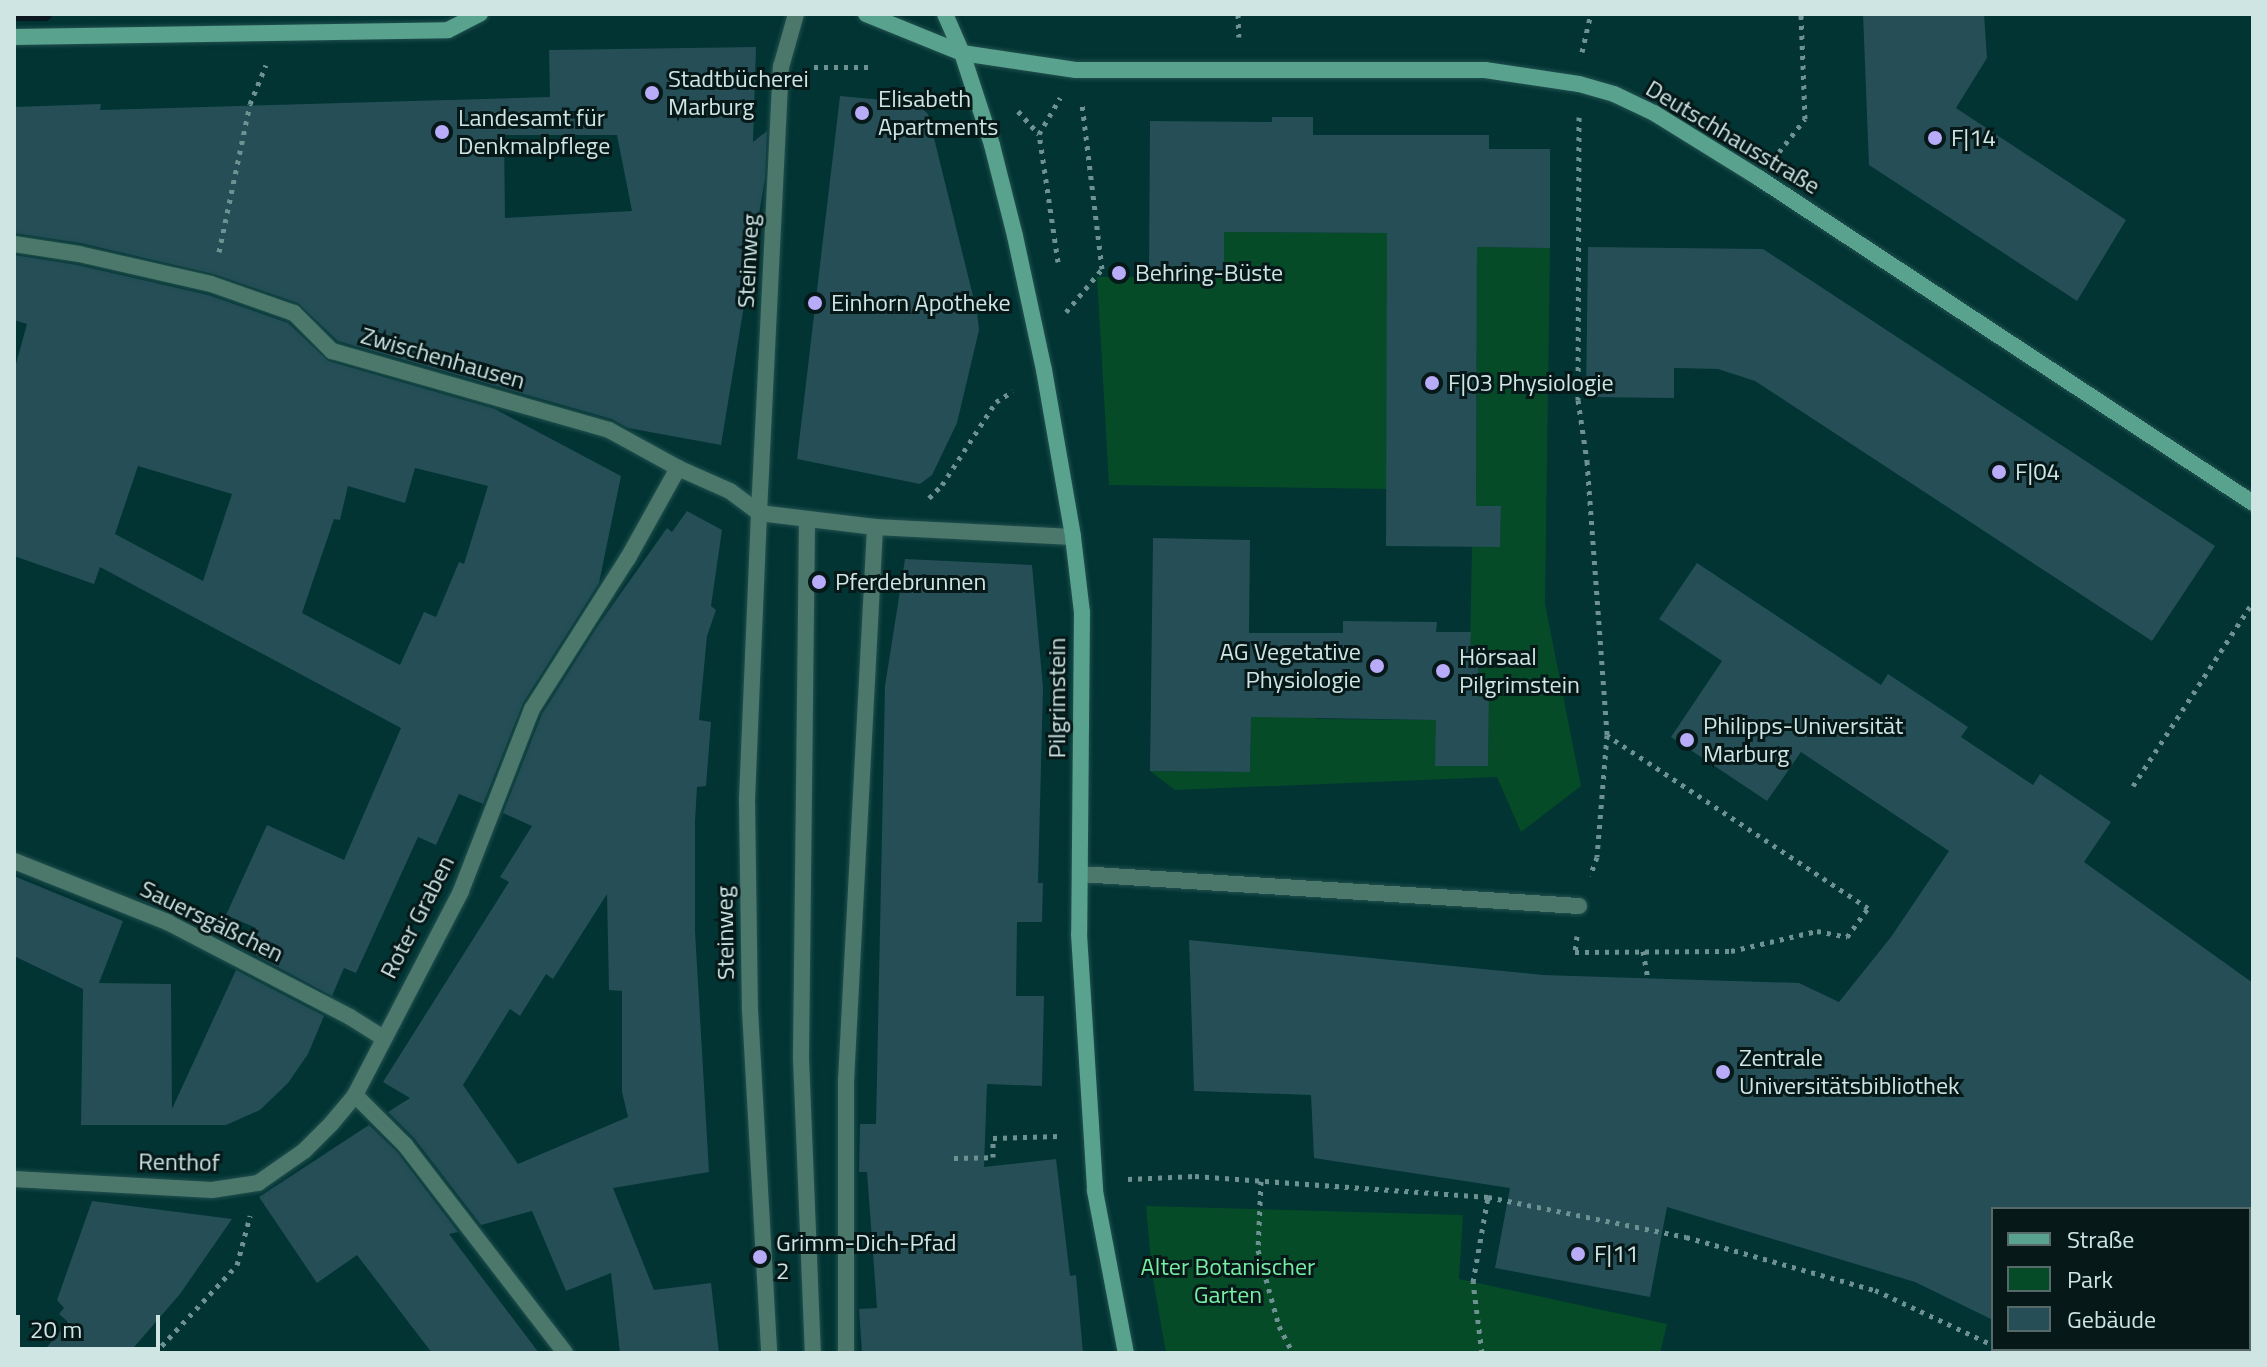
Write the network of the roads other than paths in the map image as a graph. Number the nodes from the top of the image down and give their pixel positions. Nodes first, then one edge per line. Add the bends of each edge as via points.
1 (480, 14) edge
2 (796, 14) edge
3 (866, 14) edge
4 (945, 14) edge
5 (14, 37) edge
6 (962, 53) junction
7 (14, 244) edge
8 (678, 468) junction
9 (2253, 503) edge
10 (759, 513) junction
11 (807, 520) junction
12 (875, 527) junction
13 (1073, 537) junction
14 (14, 861) edge
15 (1080, 874) junction
16 (1579, 906) road end
17 (383, 1038) junction
18 (355, 1095) junction
19 (14, 1179) edge
20 (565, 1353) edge
21 (769, 1353) edge
22 (813, 1353) edge
23 (846, 1353) edge
24 (1126, 1353) edge

1 - 5 main road via 448,30
2 - 10 street, Steinweg via 781,67
3 - 6 main road, Deutschhausstraße
4 - 6 main road, Pilgrimstein
6 - 9 main road, Deutschhausstraße via 1076,70 1485,70 1614,94 1759,178
6 - 13 main road, Pilgrimstein via 992,145 1044,370
7 - 8 street, Zwischenhausen via 211,284 294,313 332,351 609,430
8 - 10 street via 730,491
8 - 17 street, Roter Graben via 532,709 461,891
10 - 11 street
10 - 21 street, Steinweg via 747,800 750,1010
11 - 12 street
11 - 22 street via 801,1058
12 - 13 street
12 - 23 street via 846,1081
13 - 15 main road, Pilgrimstein via 1082,612
14 - 17 street, Sauersgäßchen via 167,922
15 - 16 street
15 - 24 main road, Pilgrimstein via 1095,1191
17 - 18 street, Roter Graben
18 - 19 street, Renthof via 304,1151 258,1183 212,1190
18 - 20 street via 405,1145

